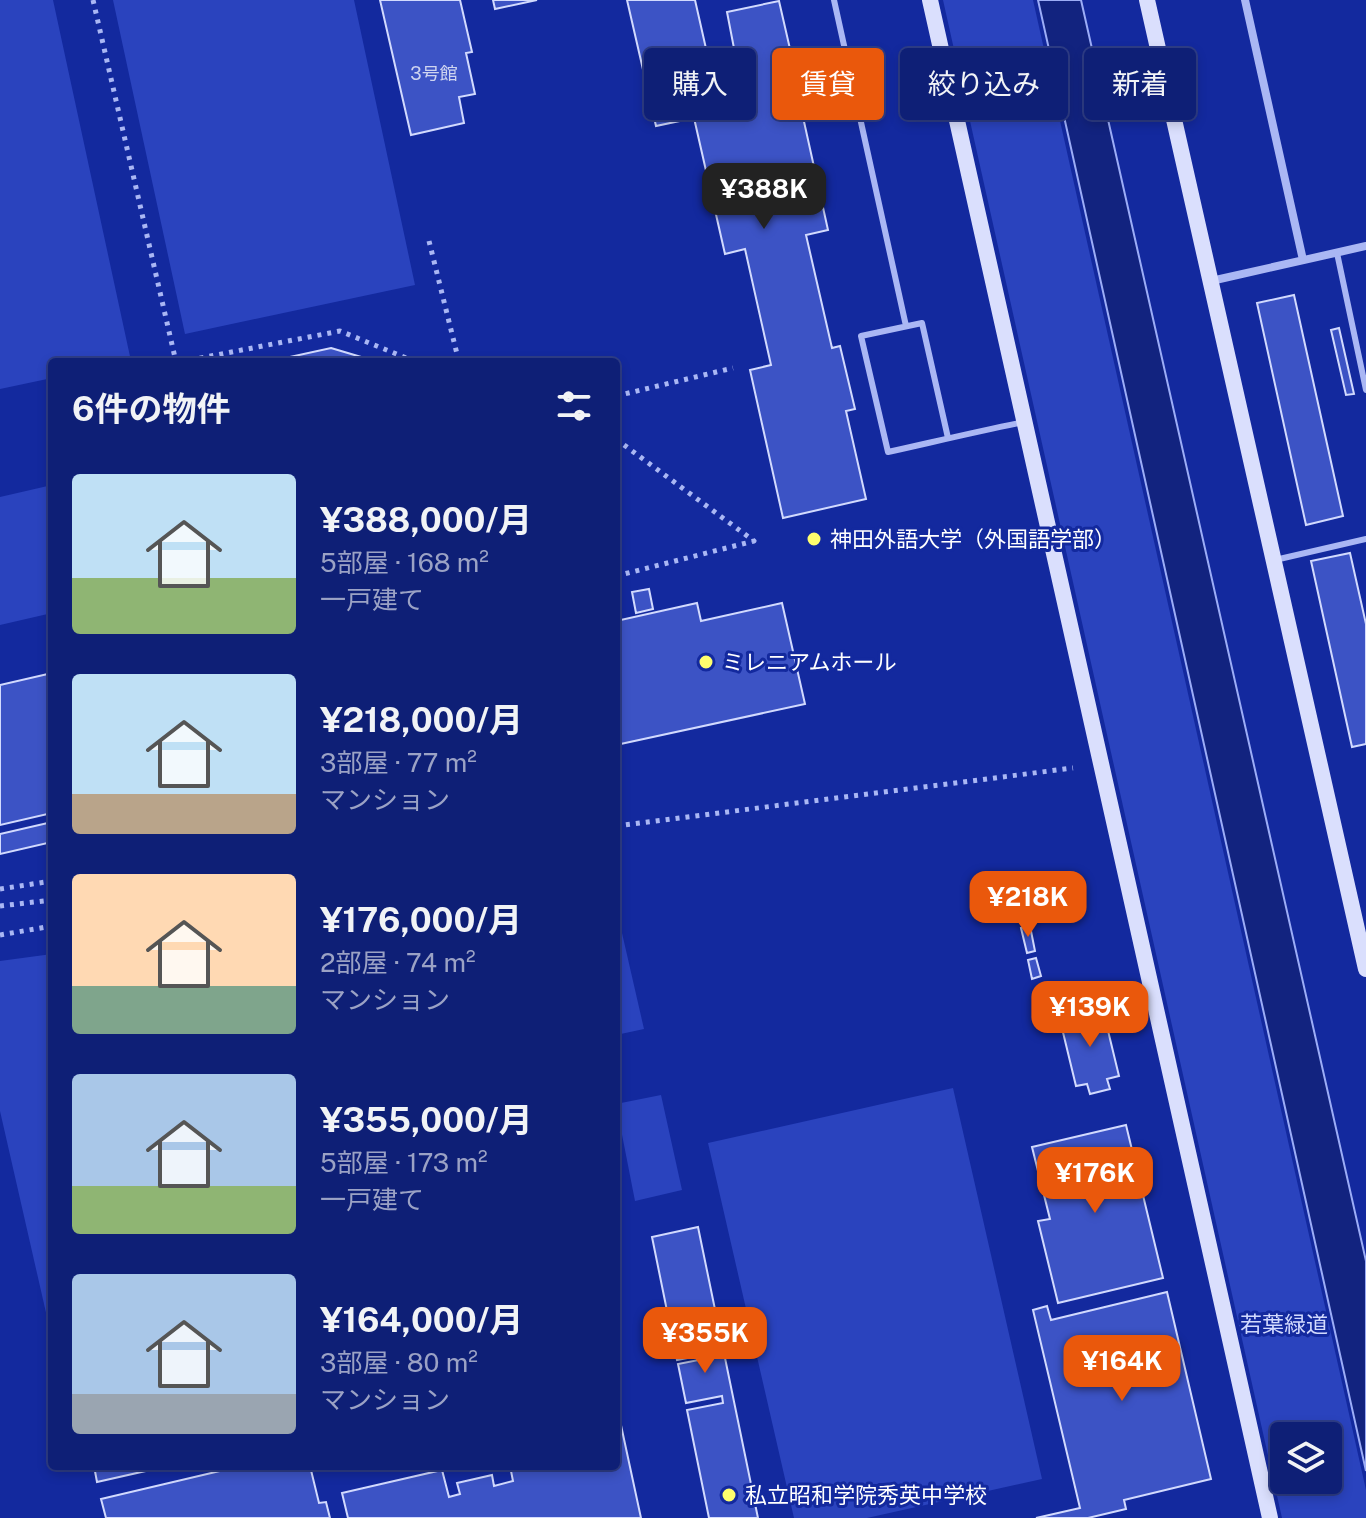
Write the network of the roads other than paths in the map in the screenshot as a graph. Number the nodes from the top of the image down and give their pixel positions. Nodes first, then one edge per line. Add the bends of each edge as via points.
1 (834, 0) edge
2 (930, 0) edge
3 (1147, 0) edge
4 (1245, 0) edge
5 (1366, 246) edge
6 (1337, 253) junction
7 (1303, 260) junction
8 (1210, 281) junction
9 (906, 326) junction
10 (1366, 390) edge
11 (1024, 422) junction
12 (948, 438) junction
13 (1366, 539) edge
14 (1275, 560) junction
15 (1366, 969) edge
16 (1270, 1518) edge

1 - 9 lane
2 - 11 street
3 - 8 street
4 - 7 street
5 - 6 street
6 - 7 street
6 - 10 lane
7 - 8 street
8 - 14 street
9 - 12 lane via 922,323
9 - 12 lane via 861,336 888,452
11 - 12 lane
11 - 16 street
13 - 14 lane
14 - 15 street

